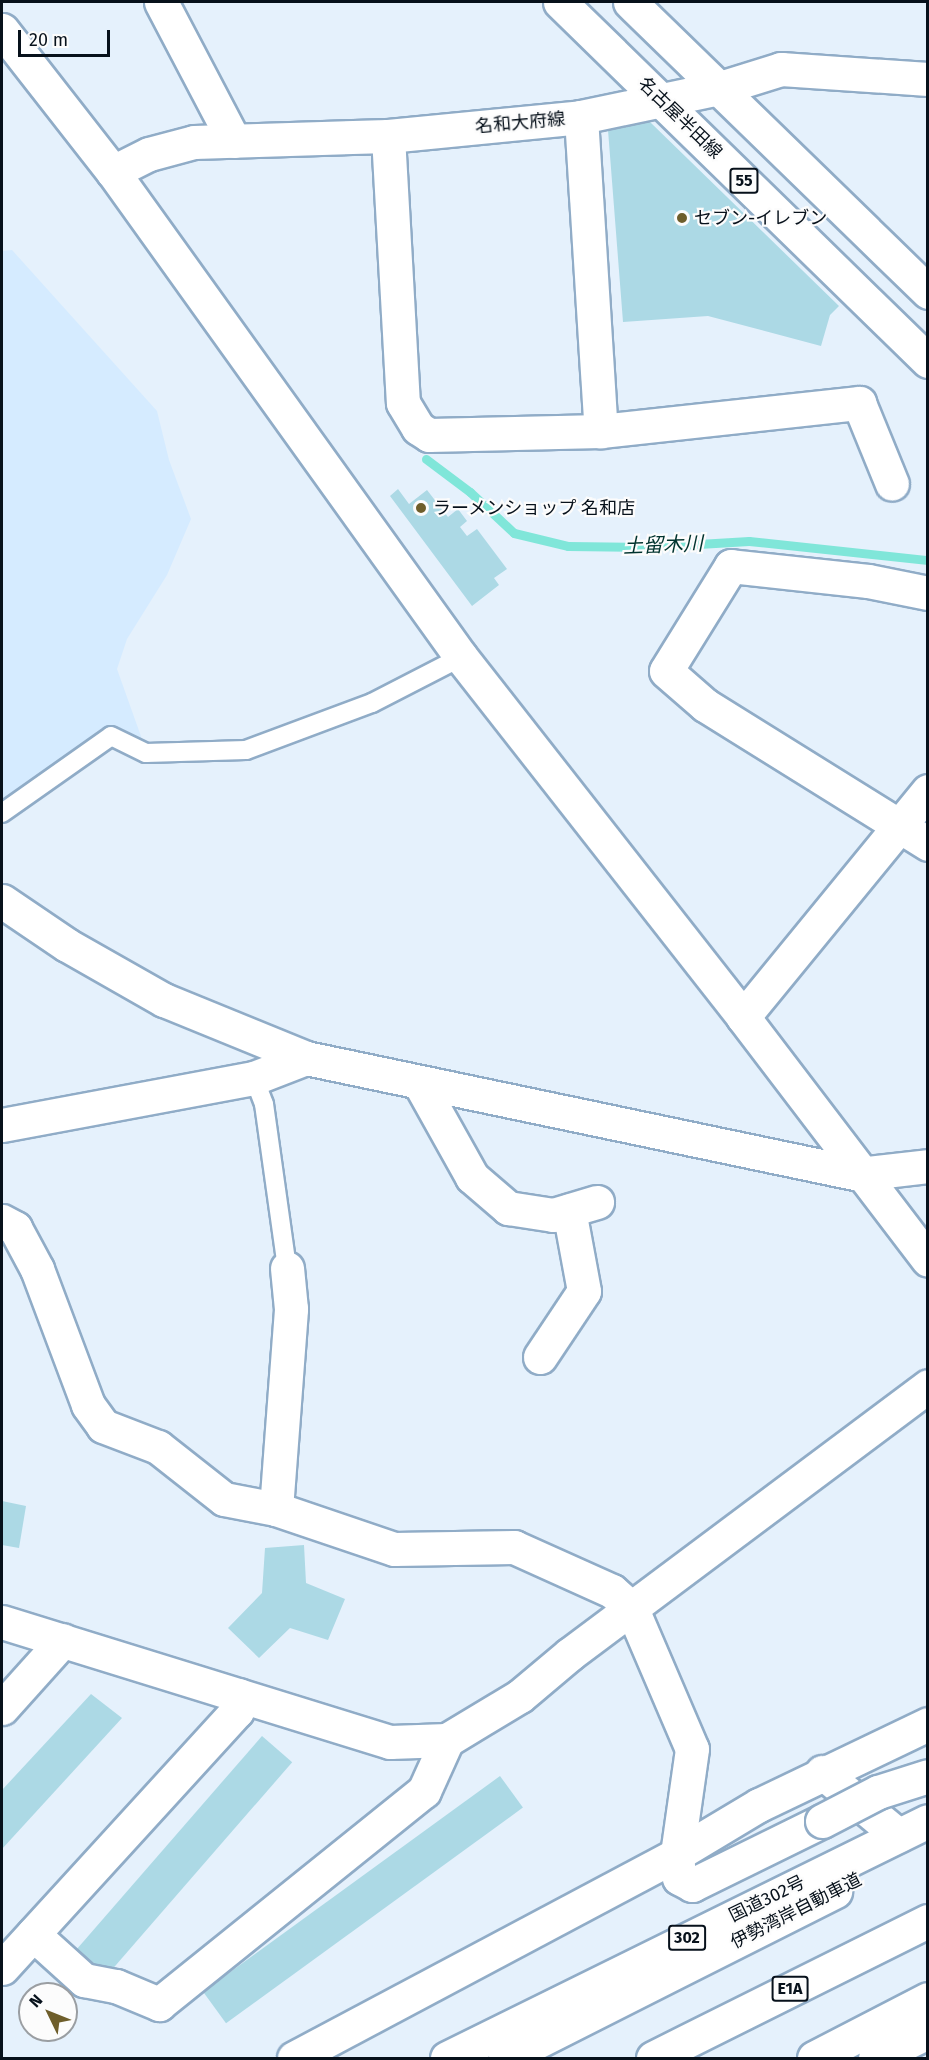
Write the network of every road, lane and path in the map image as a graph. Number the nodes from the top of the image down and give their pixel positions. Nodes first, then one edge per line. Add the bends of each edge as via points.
1 (161, 2) edge
2 (560, 2) edge
3 (630, 2) edge
4 (2, 30) edge
5 (927, 79) edge
6 (720, 88) junction
7 (659, 98) junction
8 (580, 117) junction
9 (388, 136) junction
10 (234, 141) junction
11 (113, 172) junction
12 (927, 292) edge
13 (927, 361) edge
14 (601, 431) junction
15 (892, 484) dead end
16 (927, 593) edge
17 (460, 657) junction
18 (927, 791) edge
19 (2, 813) edge
20 (899, 826) junction
21 (927, 844) edge
22 (2, 900) edge
23 (743, 1017) junction
24 (306, 1058) junction
25 (254, 1078) junction
26 (419, 1082) junction
27 (2, 1125) edge
28 (927, 1166) edge
29 (859, 1174) junction
30 (2, 1221) edge
31 (927, 1260) edge
32 (287, 1268) joint
33 (540, 1357) dead end
34 (927, 1386) edge
35 (276, 1509) junction
36 (632, 1609) junction
37 (2, 1622) edge
38 (63, 1640) junction
39 (239, 1695) junction
40 (2, 1707) edge
41 (927, 1724) edge
42 (447, 1740) junction
43 (822, 1772) junction
44 (927, 1776) edge
45 (927, 1821) edge
46 (913, 1840) edge
47 (677, 1854) junction
48 (927, 1920) edge
49 (33, 1934) junction
50 (927, 1941) edge
51 (2, 1968) edge
52 (925, 2011) edge
53 (294, 2058) edge
54 (447, 2058) edge
55 (505, 2058) edge
56 (653, 2058) edge
57 (672, 2058) edge
58 (814, 2058) edge
59 (875, 2058) edge

1 - 10 main road
2 - 7 main road, 名古屋半田線 / 55
3 - 6 main road
4 - 11 main road
5 - 6 main road, 名和大府線 via 781,69
6 - 7 main road, 名和大府線
6 - 12 main road
7 - 8 main road, 名和大府線
7 - 13 main road, 名古屋半田線 / 55
8 - 9 main road, 名和大府線
8 - 14 main road
9 - 10 main road, 名和大府線
9 - 14 main road via 403,403 418,428 429,435
10 - 11 main road, 名和大府線 via 194,142 148,154
11 - 17 main road
14 - 15 main road via 859,403
16 - 20 main road via 868,581 731,566 666,671 705,705
17 - 19 lane via 372,703 246,750 146,753 111,736
17 - 23 main road
18 - 20 main road
20 - 21 main road
20 - 23 main road
22 - 24 main road via 67,945 164,1000
23 - 29 main road
24 - 25 main road
24 - 26 main road
25 - 27 main road
25 - 32 lane via 264,1104
26 - 29 main road
26 - 33 main road via 472,1177 508,1208 553,1215 583,1206 584,1291
28 - 29 main road
29 - 31 main road
30 - 35 main road via 15,1228 37,1269 88,1405 103,1426 158,1447 224,1499
32 - 35 main road via 291,1309
34 - 36 main road
35 - 36 main road via 394,1549 514,1547 612,1591
36 - 42 main road via 520,1696
36 - 47 main road via 692,1749
37 - 38 main road
38 - 39 main road
38 - 40 main road
39 - 42 main road via 390,1742
39 - 49 main road via 237,1710
41 - 43 main road
42 - 49 main road via 424,1791 159,2004 116,1986 84,1980
43 - 46 main road
43 - 47 main road
44 - 47 main road, bridge via 878,1792 692,1885 679,1878
45 - 46 main road, 国道302号 / 302
46 - 54 main road, 国道302号 / 302
46 - 55 main road, 伊勢湾岸自動車道
47 - 53 main road
48 - 56 main road, E1A
49 - 51 main road
50 - 57 main road
52 - 58 main road
52 - 59 main road

